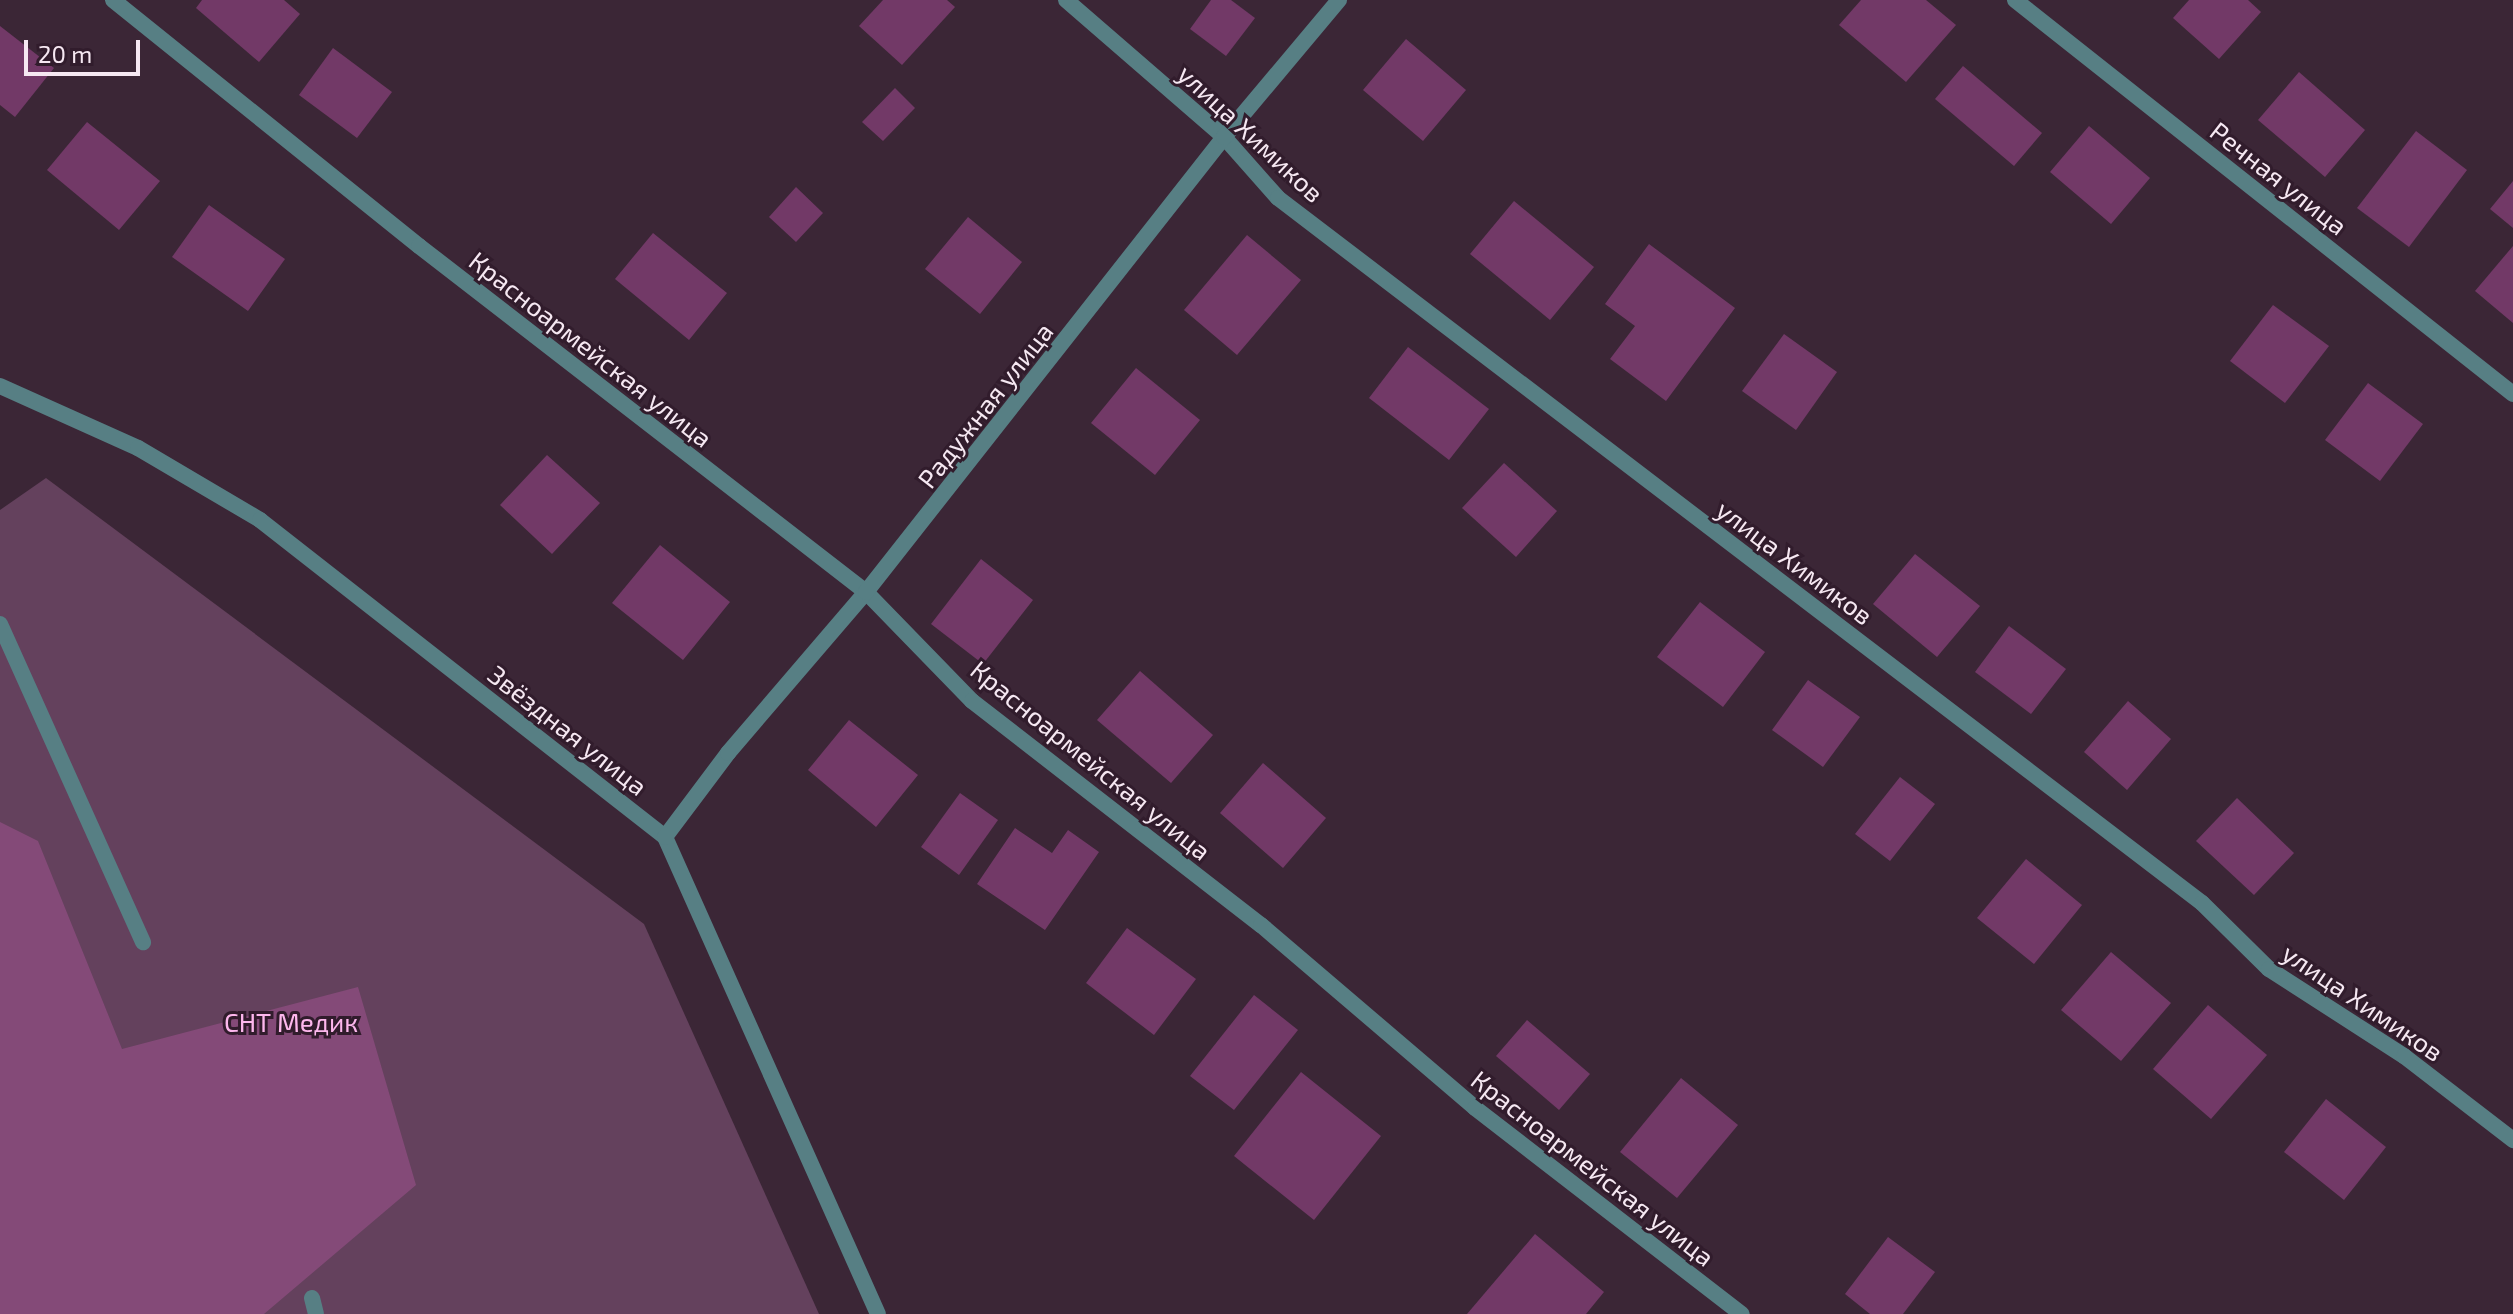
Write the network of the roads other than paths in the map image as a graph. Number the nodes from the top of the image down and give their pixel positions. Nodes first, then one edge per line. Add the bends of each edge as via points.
1 (113, 0) edge
2 (1066, 0) edge
3 (1339, 0) edge
4 (2015, 0) edge
5 (1224, 137) junction
6 (0, 386) edge
7 (2513, 394) edge
8 (866, 592) junction
9 (0, 624) edge
10 (665, 837) junction
11 (143, 942) dead end
12 (2513, 1140) edge
13 (878, 1314) edge
14 (1742, 1314) edge

1 - 8 street, Красноармейская улица via 419,246
2 - 5 street, улица Химиков
3 - 5 street, Радужная улица
4 - 7 street, Речная улица
5 - 8 street, Радужная улица
5 - 12 street, улица Химиков via 1278,198 2202,903 2269,969 2404,1056
6 - 10 street, Звёздная улица via 138,448 260,520
8 - 10 street, Радужная улица via 728,753
8 - 14 street, Красноармейская улица via 972,701 1261,925 1475,1108
9 - 11 street
10 - 13 street, Звёздная улица

